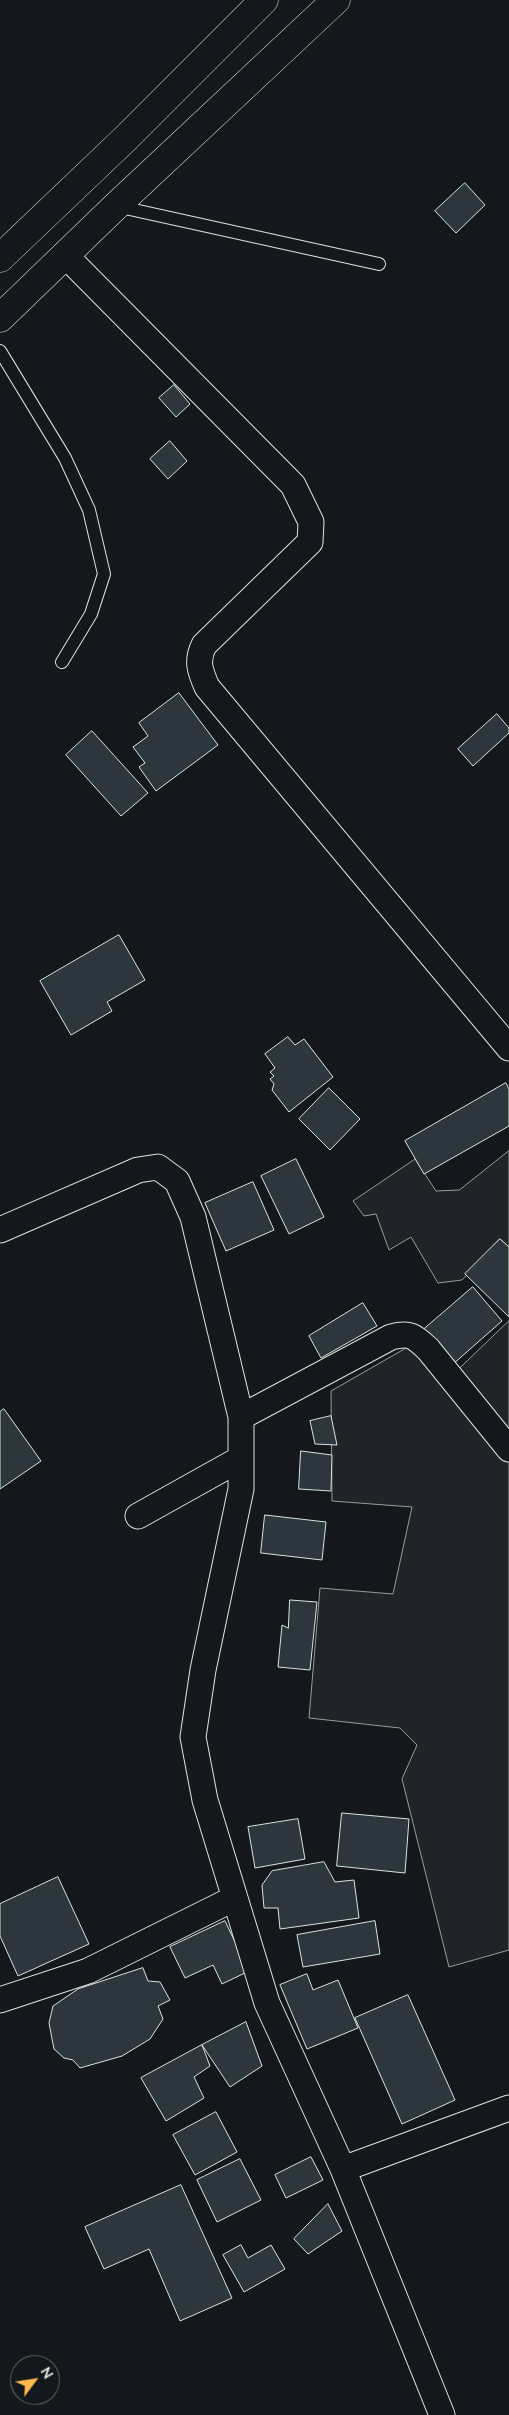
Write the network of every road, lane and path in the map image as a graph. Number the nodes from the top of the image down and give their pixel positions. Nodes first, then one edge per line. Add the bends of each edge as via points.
1 (264, 0) edge
2 (336, 0) edge
3 (116, 206) junction
4 (65, 255) junction
5 (0, 258) edge
6 (379, 264) dead end
7 (0, 318) edge
8 (0, 351) edge
9 (62, 662) dead end
10 (509, 1048) edge
11 (0, 1230) edge
12 (241, 1417) junction
13 (509, 1449) edge
14 (240, 1459) junction
15 (138, 1516) dead end
16 (235, 1898) junction
17 (0, 2000) edge
18 (509, 2108) edge
19 (343, 2169) junction
20 (442, 2415) edge

1 - 5 main road
2 - 3 main road
3 - 4 main road
3 - 6 lane
4 - 7 main road
4 - 10 street via 293,485 311,522 310,542 204,645 199,654 198,668 207,687
8 - 9 lane via 65,458 89,510 104,574 91,614
11 - 12 street via 138,1170 158,1167 177,1181 193,1217
12 - 13 street via 391,1337 404,1334 416,1338 428,1349
12 - 14 street
14 - 15 street
14 - 16 street via 241,1489 203,1670 193,1737 205,1800
16 - 17 street via 88,1971
16 - 19 street via 267,2003
18 - 19 street
19 - 20 street

